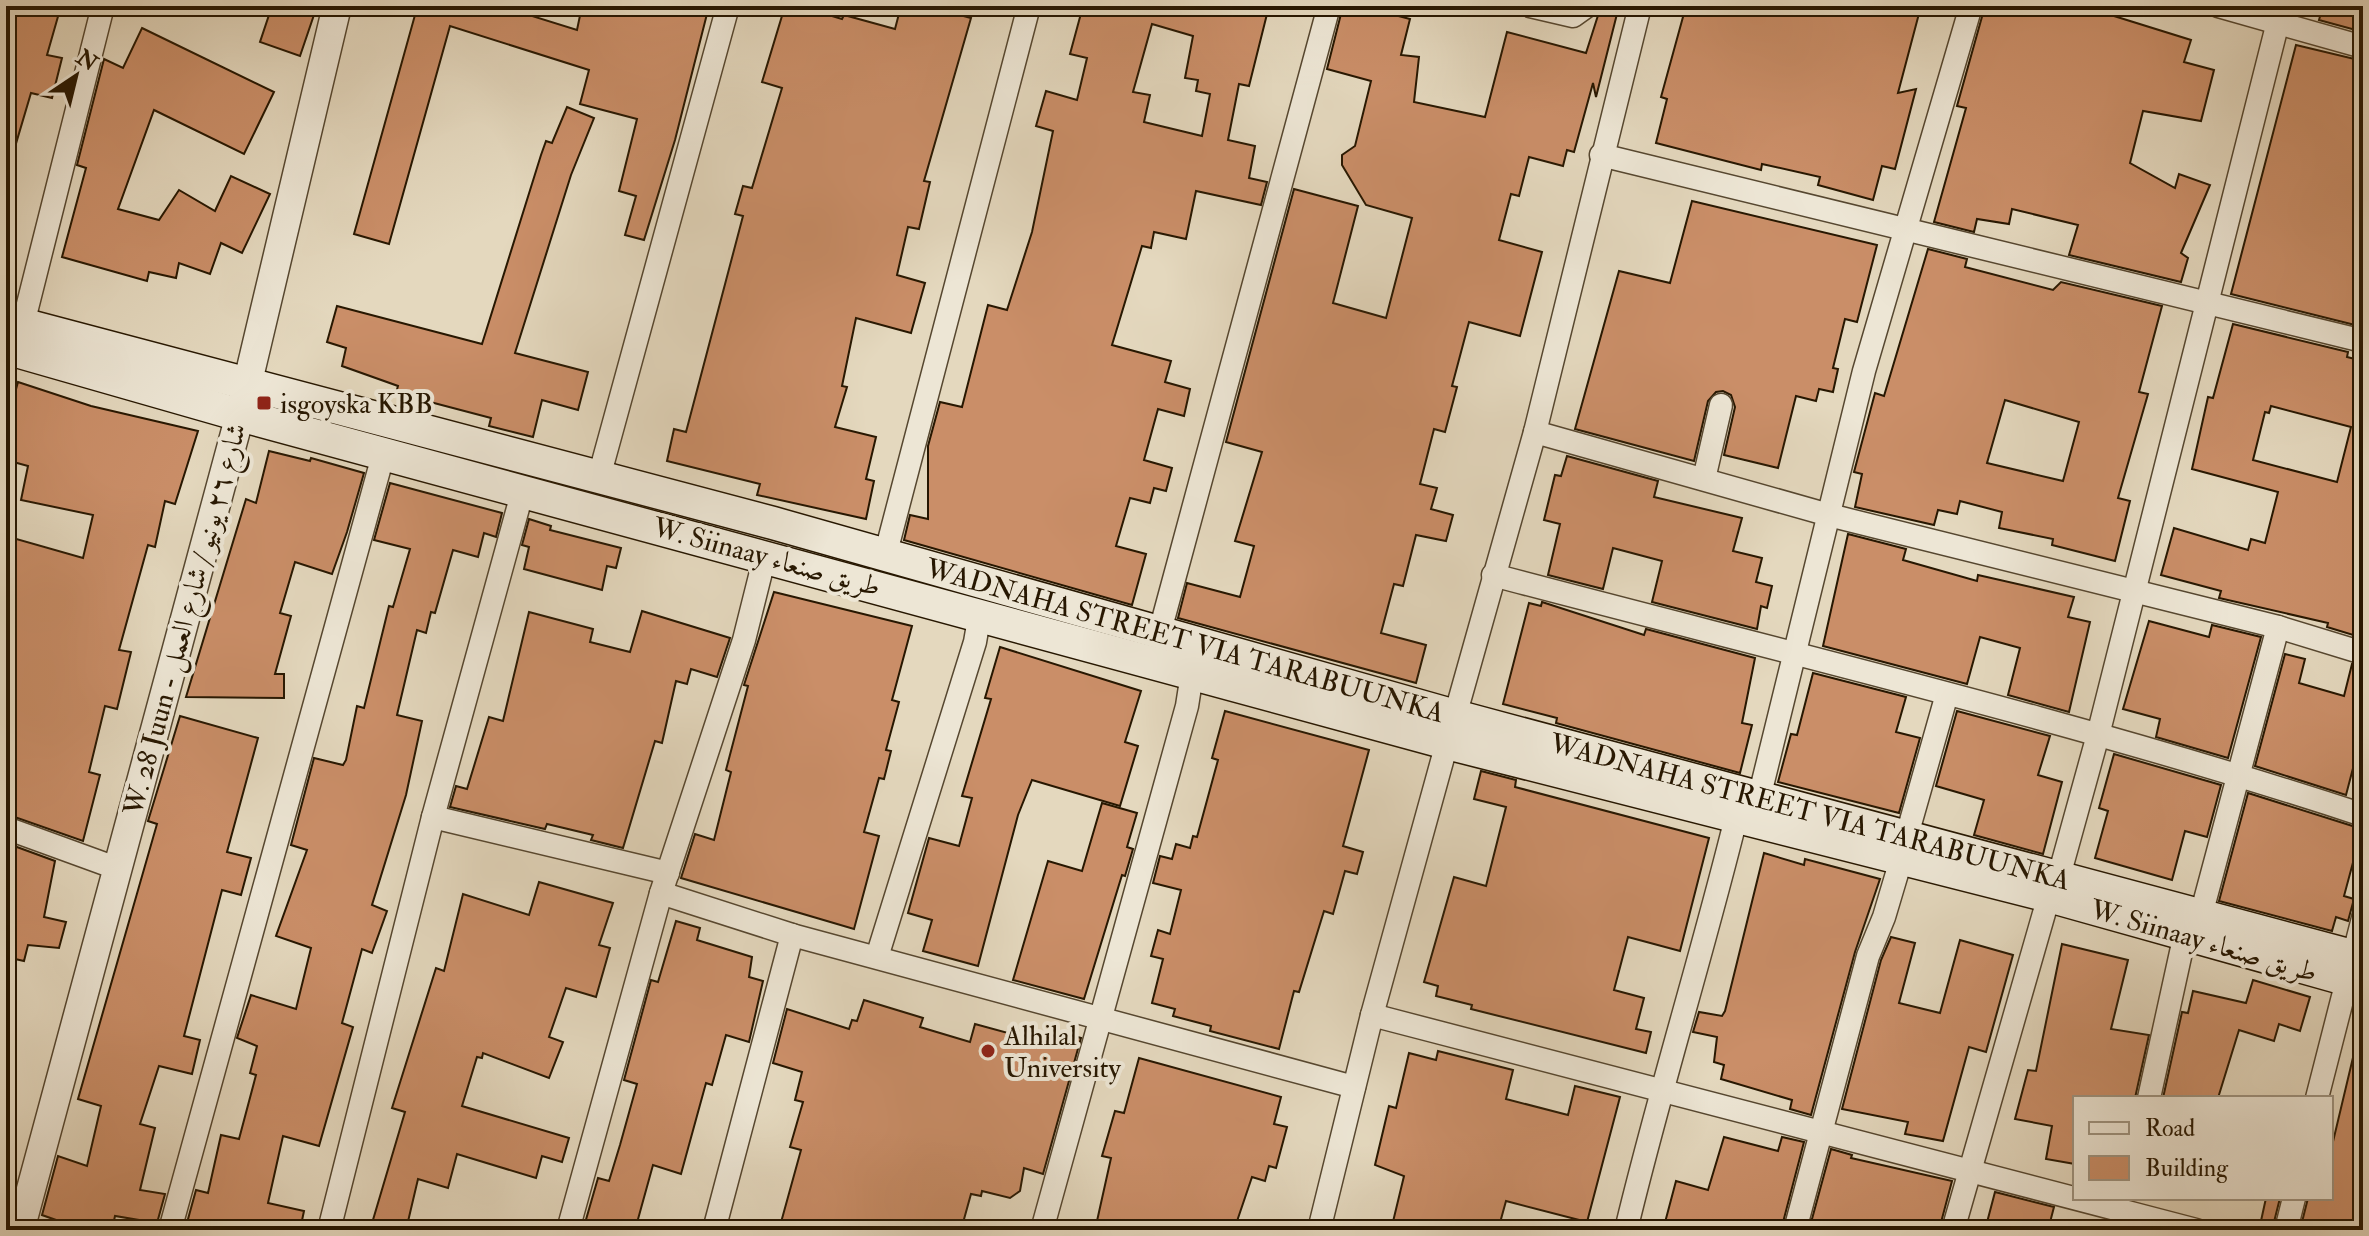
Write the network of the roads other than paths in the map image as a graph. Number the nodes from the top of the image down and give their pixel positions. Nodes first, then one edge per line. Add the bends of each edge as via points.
1 (103, 6) edge
2 (337, 6) edge
3 (728, 6) edge
4 (1029, 6) edge
5 (1329, 6) edge
6 (1530, 6) edge
7 (1587, 6) edge
8 (1640, 6) edge
9 (1971, 6) edge
10 (2218, 6) edge
11 (2280, 15) edge
12 (2363, 47) edge
13 (1601, 155) junction
14 (1904, 230) junction
15 (2207, 306) junction
16 (12, 331) edge
17 (2363, 341) edge
18 (243, 400) junction
19 (1721, 405) dead end
20 (1535, 432) junction
21 (384, 452) junction
22 (599, 477) junction
23 (1704, 479) junction
24 (523, 490) junction
25 (1829, 515) junction
26 (765, 556) junction
27 (885, 556) junction
28 (1493, 575) junction
29 (2134, 592) junction
30 (980, 613) junction
31 (2278, 627) junction
32 (1160, 631) junction
33 (2363, 653) edge
34 (1796, 655) junction
35 (1192, 674) junction
36 (1947, 694) junction
37 (1451, 730) junction
38 (2098, 735) junction
39 (2241, 775) junction
40 (1747, 808) junction
41 (2363, 815) edge
42 (433, 817) junction
43 (6, 828) edge
44 (1904, 847) junction
45 (116, 868) junction
46 (665, 883) junction
47 (2054, 886) junction
48 (2363, 918) edge
49 (2193, 924) junction
50 (792, 935) junction
51 (877, 957) junction
52 (2356, 970) edge
53 (1372, 1015) junction
54 (1098, 1020) junction
55 (1354, 1087) junction
56 (1660, 1090) junction
57 (2150, 1096) edge
58 (2318, 1096) edge
59 (1819, 1132) junction
60 (1968, 1171) junction
61 (2073, 1194) edge
62 (2294, 1200) edge
63 (2118, 1204) edge
64 (16, 1223) edge
65 (170, 1230) edge
66 (329, 1230) edge
67 (568, 1230) edge
68 (714, 1230) edge
69 (1042, 1230) edge
70 (1319, 1230) edge
71 (1626, 1230) edge
72 (1795, 1230) edge
73 (1953, 1230) edge
74 (2196, 1230) edge
75 (2286, 1230) edge

1 - 16 street
2 - 18 street, W. 28 Juun - شارع ٢٦ يونيو / شارع العمل
3 - 22 street
4 - 27 street
5 - 32 street
6 - 7 street via 1573,16
8 - 13 street
9 - 14 street
10 - 11 street
11 - 12 street
11 - 15 street
13 - 14 street
13 - 20 street
14 - 15 street
14 - 25 street
15 - 17 street
15 - 29 street
16 - 18 main road, W. Siinaay طريق صنعاء
18 - 21 main road, W. Siinaay طريق صنعاء
18 - 22 main road, WADNAHA STREET VIA TARABUUNKA
18 - 45 street, W. 28 Juun - شارع ٢٦ يونيو / شارع العمل
19 - 23 street
20 - 23 street
20 - 28 street
21 - 24 main road, W. Siinaay طريق صنعاء
21 - 65 street
22 - 27 main road, WADNAHA STREET VIA TARABUUNKA
23 - 25 street
24 - 26 main road, W. Siinaay طريق صنعاء
24 - 42 street
25 - 29 street
25 - 34 street
26 - 30 main road, W. Siinaay طريق صنعاء
26 - 46 street via 744,640
27 - 32 main road, WADNAHA STREET VIA TARABUUNKA
28 - 34 street
28 - 37 street
29 - 31 street
29 - 38 street
30 - 35 main road, W. Siinaay طريق صنعاء
30 - 51 street
31 - 33 street
31 - 39 street
32 - 37 main road, WADNAHA STREET VIA TARABUUNKA
34 - 36 street
34 - 40 street
35 - 37 main road, W. Siinaay طريق صنعاء
35 - 54 street
36 - 38 street
36 - 44 street
37 - 40 main road, W. Siinaay طريق صنعاء
37 - 53 street
38 - 39 street
38 - 47 street
39 - 41 street
39 - 49 street
40 - 44 main road, W. Siinaay طريق صنعاء
40 - 56 street
42 - 46 street
42 - 66 street
43 - 45 street
44 - 47 main road, W. Siinaay طريق صنعاء
44 - 59 street
45 - 64 street, W. 28 Juun - شارع ٢٦ يونيو / شارع العمل
46 - 50 street
46 - 67 street
47 - 49 main road, W. Siinaay طريق صنعاء
47 - 60 street
48 - 52 street
49 - 52 main road, W. Siinaay طريق صنعاء
49 - 57 street
50 - 51 street
50 - 68 street
51 - 54 street
52 - 58 street
53 - 55 street
53 - 56 street
54 - 55 street
54 - 69 street
55 - 70 street
56 - 59 street
56 - 71 street
59 - 60 street
59 - 72 street
60 - 61 street
60 - 73 street
62 - 75 street
63 - 74 street

